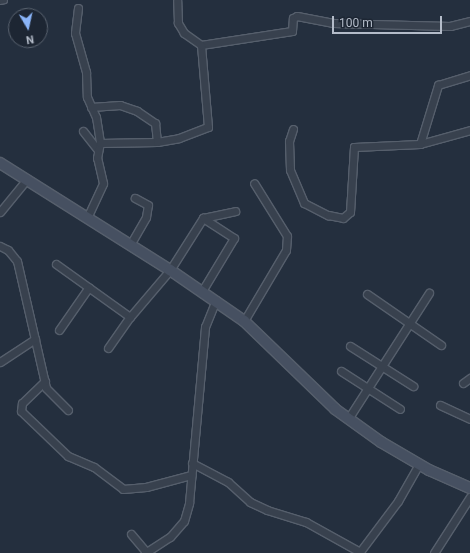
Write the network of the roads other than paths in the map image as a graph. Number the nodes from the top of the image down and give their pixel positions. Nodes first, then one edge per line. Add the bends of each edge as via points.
1 (177, 0) edge
2 (5, 1) edge
3 (0, 2) edge
4 (78, 8) dead end
5 (470, 21) edge
6 (201, 45) junction
7 (470, 75) edge
8 (91, 107) junction
9 (293, 129) dead end
10 (470, 130) edge
11 (83, 131) dead end
12 (158, 142) junction
13 (420, 144) junction
14 (99, 147) junction
15 (0, 158) edge
16 (0, 163) edge
17 (27, 179) junction
18 (254, 183) dead end
19 (135, 198) dead end
20 (235, 210) dead end
21 (0, 212) edge
22 (87, 218) junction
23 (203, 218) junction
24 (130, 245) junction
25 (0, 246) edge
26 (56, 264) dead end
27 (170, 270) junction
28 (89, 287) junction
29 (202, 292) junction
30 (429, 293) dead end
31 (366, 294) dead end
32 (216, 300) junction
33 (130, 317) junction
34 (244, 321) junction
35 (409, 323) junction
36 (59, 330) dead end
37 (35, 339) junction
38 (442, 345) dead end
39 (350, 346) dead end
40 (108, 348) dead end
41 (0, 362) edge
42 (382, 366) junction
43 (341, 370) dead end
44 (470, 378) edge
45 (44, 381) junction
46 (463, 383) dead end
47 (413, 386) dead end
48 (368, 388) junction
49 (440, 405) dead end
50 (400, 409) dead end
51 (68, 410) dead end
52 (348, 419) junction
53 (470, 419) edge
54 (192, 463) junction
55 (420, 464) junction
56 (191, 475) junction
57 (470, 488) edge
58 (470, 497) edge
59 (131, 534) dead end
60 (360, 552) edge
61 (145, 553) edge
62 (434, 553) edge

1 - 6 street via 178,23 184,33
2 - 3 lane
4 - 8 street via 75,33 86,72 87,97
5 - 6 street via 450,26 333,23 297,16 293,18 292,31
6 - 12 street via 208,127 179,138
7 - 13 street via 438,84
8 - 12 street via 120,105 137,111 155,123
8 - 14 street via 96,117
9 - 13 street via 289,140 290,170 304,203 328,216 343,218 350,212 354,147
10 - 13 street
11 - 14 street
12 - 14 street
14 - 22 street via 97,158 103,183
15 - 17 main road
16 - 17 main road
17 - 21 street
17 - 22 main road
18 - 34 street via 287,236 286,250
19 - 24 street via 148,205 146,217
20 - 23 street
22 - 24 main road
23 - 27 street
23 - 29 street via 234,238
24 - 27 main road
25 - 37 street via 8,250 17,261
26 - 28 street
27 - 29 main road
27 - 33 street
28 - 33 street
28 - 36 street
29 - 32 main road
30 - 35 street
31 - 35 street
32 - 34 main road
32 - 54 street via 205,327
33 - 40 street
34 - 52 main road via 300,377
35 - 38 street
35 - 42 street
37 - 41 street
37 - 45 street
39 - 42 street
42 - 47 street
42 - 48 street
43 - 48 street
44 - 46 street
45 - 51 street via 46,388
45 - 56 street via 22,403 21,411 68,456 94,467 123,489 146,487
48 - 50 street
48 - 52 street
49 - 53 street
52 - 55 main road via 381,442
54 - 56 street
54 - 60 street via 228,482 250,502 306,522
55 - 57 main road
55 - 60 street via 385,520
56 - 61 street via 184,521 170,537
58 - 62 street
59 - 61 street

